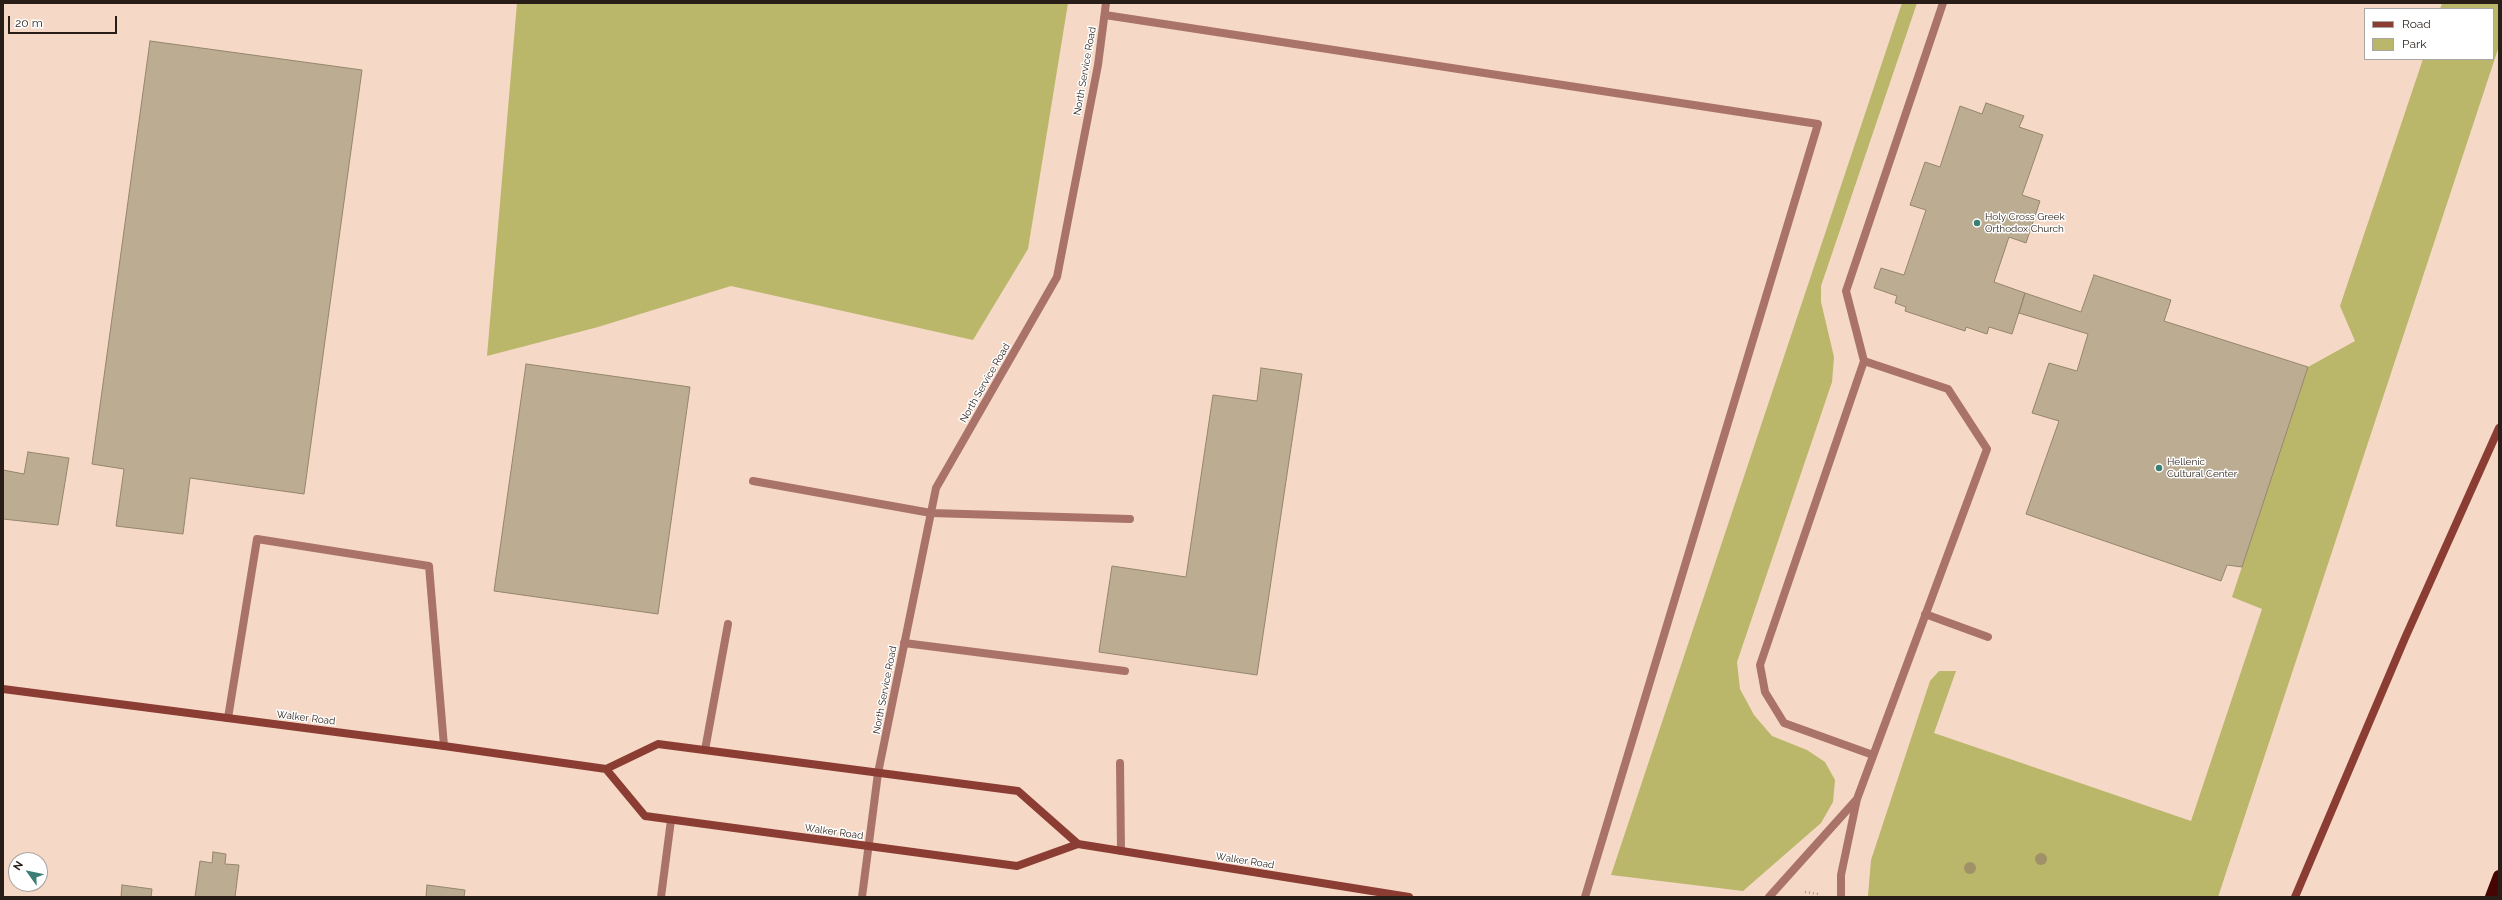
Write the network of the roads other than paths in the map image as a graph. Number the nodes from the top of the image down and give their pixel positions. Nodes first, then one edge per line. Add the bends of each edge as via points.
1 (1106, 3) edge
2 (1943, 3) edge
3 (1105, 15) junction
4 (1864, 361) junction
5 (2499, 428) edge
6 (753, 481) dead end
7 (931, 513) junction
8 (1130, 518) dead end
9 (1925, 614) junction
10 (728, 624) dead end
11 (1988, 637) dead end
12 (904, 642) junction
13 (1125, 671) dead end
14 (3, 689) edge
15 (228, 718) junction
16 (444, 746) junction
17 (705, 750) junction
18 (1873, 755) junction
19 (1120, 762) dead end
20 (606, 769) junction
21 (878, 773) junction
22 (1857, 799) junction
23 (671, 820) junction
24 (1078, 844) junction
25 (868, 847) junction
26 (1121, 851) junction
27 (2499, 876) edge
28 (2492, 895) edge
29 (660, 897) edge
30 (862, 897) edge
31 (1409, 897) edge
32 (1585, 897) edge
33 (1768, 897) edge
34 (1841, 897) edge
35 (2295, 897) edge

1 - 3 street, North Service Road
2 - 4 street via 1846,291
3 - 7 street, North Service Road via 1098,65 1057,277 936,488
3 - 32 street via 1818,124
4 - 9 street via 1948,389 1987,449
4 - 18 street via 1760,665 1765,692 1784,723
5 - 35 main road via 2404,638
6 - 7 street
7 - 8 street
7 - 12 street, North Service Road
9 - 11 street
9 - 18 street
10 - 17 street
12 - 13 street
12 - 21 street, North Service Road
14 - 15 main road, Walker Road
15 - 16 main road, Walker Road
15 - 16 street via 257,539 429,566
16 - 20 main road, Walker Road
17 - 20 main road via 658,744
17 - 21 main road
18 - 22 street
19 - 26 street
20 - 23 main road, Walker Road via 645,816
21 - 24 main road via 1018,791
21 - 25 street, North Service Road
22 - 33 street
22 - 34 street via 1841,875
23 - 25 main road, Walker Road
23 - 29 street
24 - 25 main road, Walker Road via 1017,866
24 - 26 main road, Walker Road
25 - 30 street, North Service Road
26 - 31 main road, Walker Road
27 - 28 highway

